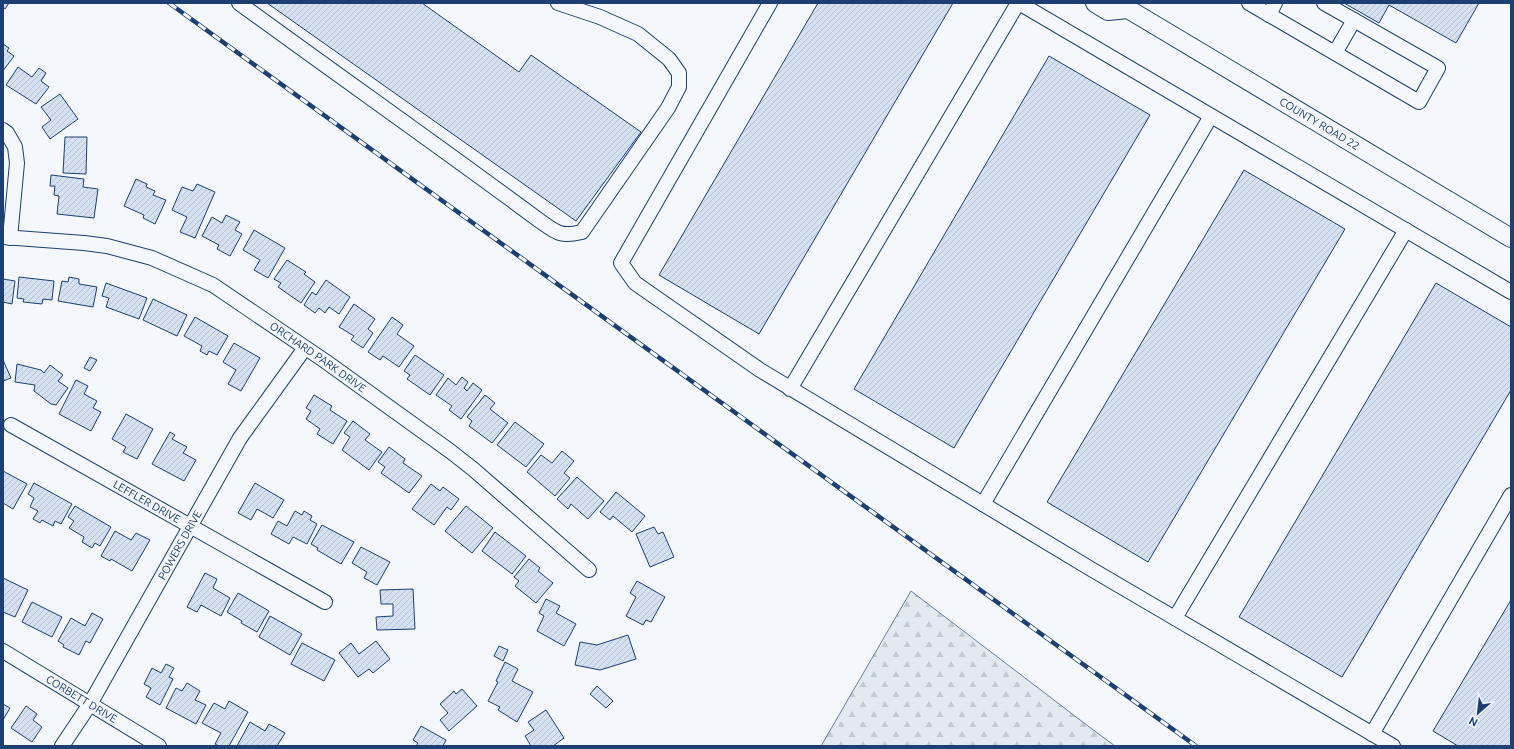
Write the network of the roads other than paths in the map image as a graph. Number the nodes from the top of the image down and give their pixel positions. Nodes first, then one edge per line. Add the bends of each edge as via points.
1 (239, 3) edge
2 (558, 3) edge
3 (770, 3) edge
4 (1019, 3) edge
5 (1095, 3) edge
6 (1249, 3) edge
7 (1324, 3) edge
8 (1127, 6) edge
9 (1272, 9) edge
10 (1354, 20) junction
11 (1335, 53) junction
12 (1211, 116) junction
13 (3, 130) edge
14 (1406, 230) junction
15 (6, 237) edge
16 (1511, 238) edge
17 (1511, 292) edge
18 (305, 348) junction
19 (790, 389) junction
20 (11, 424) dead end
21 (1511, 495) edge
22 (983, 504) junction
23 (191, 526) junction
24 (589, 570) dead end
25 (325, 602) dead end
26 (1175, 618) junction
27 (3, 651) edge
28 (90, 704) junction
29 (1372, 734) junction
30 (62, 746) edge
31 (159, 746) edge
32 (1393, 746) edge

1 - 2 street via 540,221 556,232 569,235 582,232 668,108 679,87 679,72 669,59 638,34 600,17
3 - 19 street via 621,263 635,283
4 - 12 street
4 - 19 street
5 - 8 main road, COUNTY ROAD 22 via 1108,10
6 - 9 street
7 - 10 street
8 - 16 main road, COUNTY ROAD 22
9 - 11 street
10 - 11 street
10 - 11 street via 1438,68 1419,102
12 - 14 street
12 - 22 street
13 - 15 street via 15,147 18,163
14 - 17 street
14 - 26 street
15 - 18 street, ORCHARD PARK DRIVE via 107,246 152,258 213,285
18 - 23 street, POWERS DRIVE via 240,438
18 - 24 street, ORCHARD PARK DRIVE via 473,469
19 - 22 street
20 - 23 street, LEFFLER DRIVE
21 - 29 street
22 - 26 street
23 - 25 street, LEFFLER DRIVE
23 - 28 street, POWERS DRIVE
26 - 29 street
27 - 28 street, CORBETT DRIVE
28 - 30 street, POWERS DRIVE
28 - 31 street, CORBETT DRIVE
29 - 32 street

